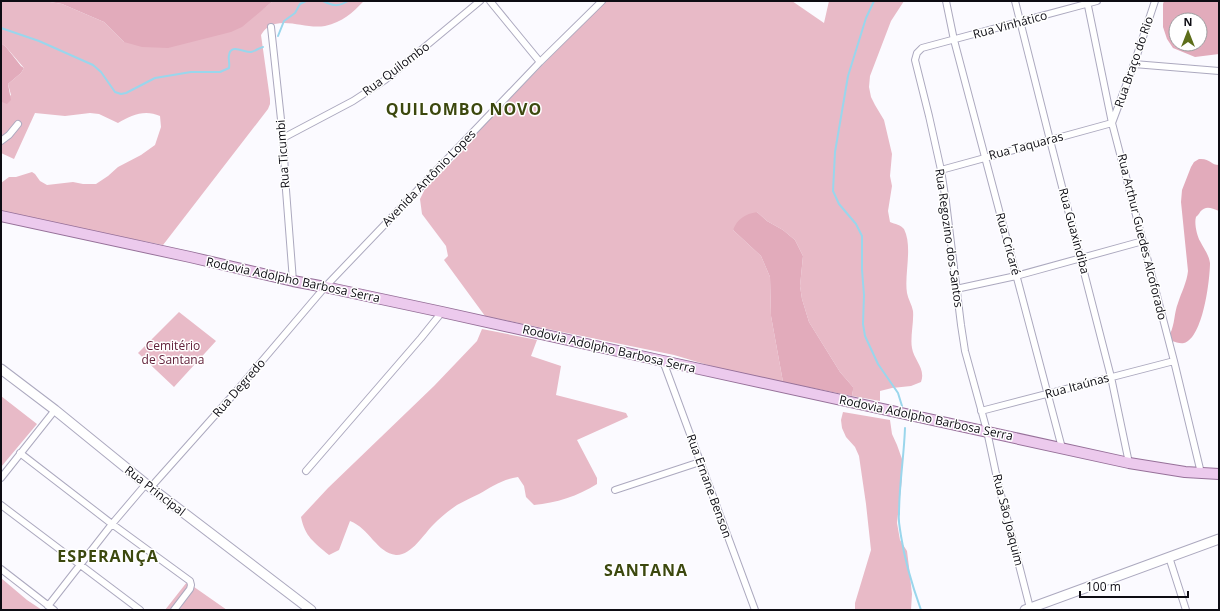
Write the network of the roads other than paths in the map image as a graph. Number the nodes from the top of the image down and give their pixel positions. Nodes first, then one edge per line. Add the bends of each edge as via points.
1 (480, 1) edge
2 (490, 1) edge
3 (602, 1) edge
4 (946, 1) edge
5 (1015, 1) edge
6 (1097, 1) edge
7 (1155, 1) edge
8 (1087, 2) edge
9 (1021, 22) junction
10 (271, 27) dead end
11 (954, 40) junction
12 (922, 48) joint
13 (540, 62) junction
14 (1134, 64) junction
15 (1219, 71) edge
16 (1112, 123) junction
17 (18, 124) dead end
18 (283, 138) junction
19 (1, 140) edge
20 (1050, 140) junction
21 (986, 158) junction
22 (940, 170) junction
23 (1, 216) edge
24 (1143, 241) junction
25 (1081, 259) junction
26 (1016, 276) junction
27 (293, 281) junction
28 (325, 287) junction
29 (956, 289) junction
30 (442, 312) junction
31 (663, 361) junction
32 (1174, 361) junction
33 (1, 369) edge
34 (1111, 377) junction
35 (1047, 394) junction
36 (55, 410) junction
37 (981, 411) junction
38 (987, 431) junction
39 (1062, 448) junction
40 (20, 453) junction
41 (700, 462) junction
42 (1129, 462) junction
43 (306, 471) dead end
44 (1201, 473) junction
45 (1219, 474) edge
46 (1, 478) edge
47 (149, 486) junction
48 (615, 490) dead end
49 (1, 505) edge
50 (112, 524) junction
51 (1219, 539) edge
52 (1170, 557) junction
53 (80, 564) junction
54 (1, 569) edge
55 (51, 608) edge
56 (1028, 609) edge
57 (140, 610) edge
58 (174, 610) edge
59 (311, 610) edge
60 (755, 610) edge
61 (1186, 610) edge

1 - 18 street, Rua Quilombo via 385,80 353,101
2 - 13 street
3 - 13 street, Avenida Antônio Lopes
4 - 11 street, Rua Cricaré
5 - 9 street, Rua Guaxindiba
6 - 8 street, Rua Vinhático
7 - 14 street, Rua Braço do Rio
8 - 9 street, Rua Vinhático
8 - 16 street, Rua Arthur Guedes Alcoforado
9 - 11 street, Rua Vinhático
9 - 20 street, Rua Guaxindiba
10 - 18 street, Rua Ticumbi
11 - 12 street, Rua Vinhático
11 - 21 street, Rua Cricaré
12 - 22 street, Rua Regozino dos Santos via 915,60
13 - 28 street, Avenida Antônio Lopes
14 - 15 street
14 - 16 street, Rua Braço do Rio
16 - 20 street, Rua Taquaras
16 - 24 street, Rua Arthur Guedes Alcoforado
17 - 19 street via 9,136
18 - 27 street, Rua Ticumbi
20 - 21 street, Rua Taquaras
20 - 25 street, Rua Guaxindiba
21 - 22 street, Rua Taquaras
21 - 26 street, Rua Cricaré
22 - 29 street, Rua Regozino dos Santos
23 - 27 main road, Rodovia Adolpho Barbosa Serra via 190,256
24 - 25 street
24 - 32 street, Rua Arthur Guedes Alcoforado
25 - 26 street
25 - 34 street, Rua Guaxindiba
26 - 29 street
26 - 35 street, Rua Cricaré
27 - 28 main road, Rodovia Adolpho Barbosa Serra
28 - 30 main road, Rodovia Adolpho Barbosa Serra
28 - 47 street, Rua Degredo
29 - 37 street, Rua Regozino dos Santos via 965,351
30 - 31 main road, Rodovia Adolpho Barbosa Serra
30 - 43 street
31 - 38 main road, Rodovia Adolpho Barbosa Serra
31 - 41 street, Rua Ernane Benson
32 - 34 street, Rua Itaúnas
32 - 44 street, Rua Arthur Guedes Alcoforado
33 - 36 main road, Rua Principal
34 - 35 street, Rua Itaúnas
34 - 42 street, Rua Guaxindiba
35 - 37 street, Rua Itaúnas
35 - 39 street, Rua Cricaré
36 - 40 street
36 - 47 main road, Rua Principal
37 - 38 street, Rua Regozino dos Santos
38 - 39 main road, Rodovia Adolpho Barbosa Serra
38 - 56 street, Rua São Joaquim
39 - 42 main road, Rodovia Adolpho Barbosa Serra
40 - 46 street
40 - 50 street
41 - 48 street
41 - 60 street, Rua Ernane Benson
42 - 44 main road, Rodovia Adolpho Barbosa Serra
44 - 45 main road, Rodovia Adolpho Barbosa Serra
47 - 50 street, Rua Degredo
47 - 59 main road, Rua Principal
49 - 53 street
50 - 53 street, Rua Degredo
50 - 58 street via 190,581 190,589
51 - 52 main road
52 - 56 main road
52 - 61 street
53 - 55 street, Rua Degredo
53 - 57 street
54 - 55 street

